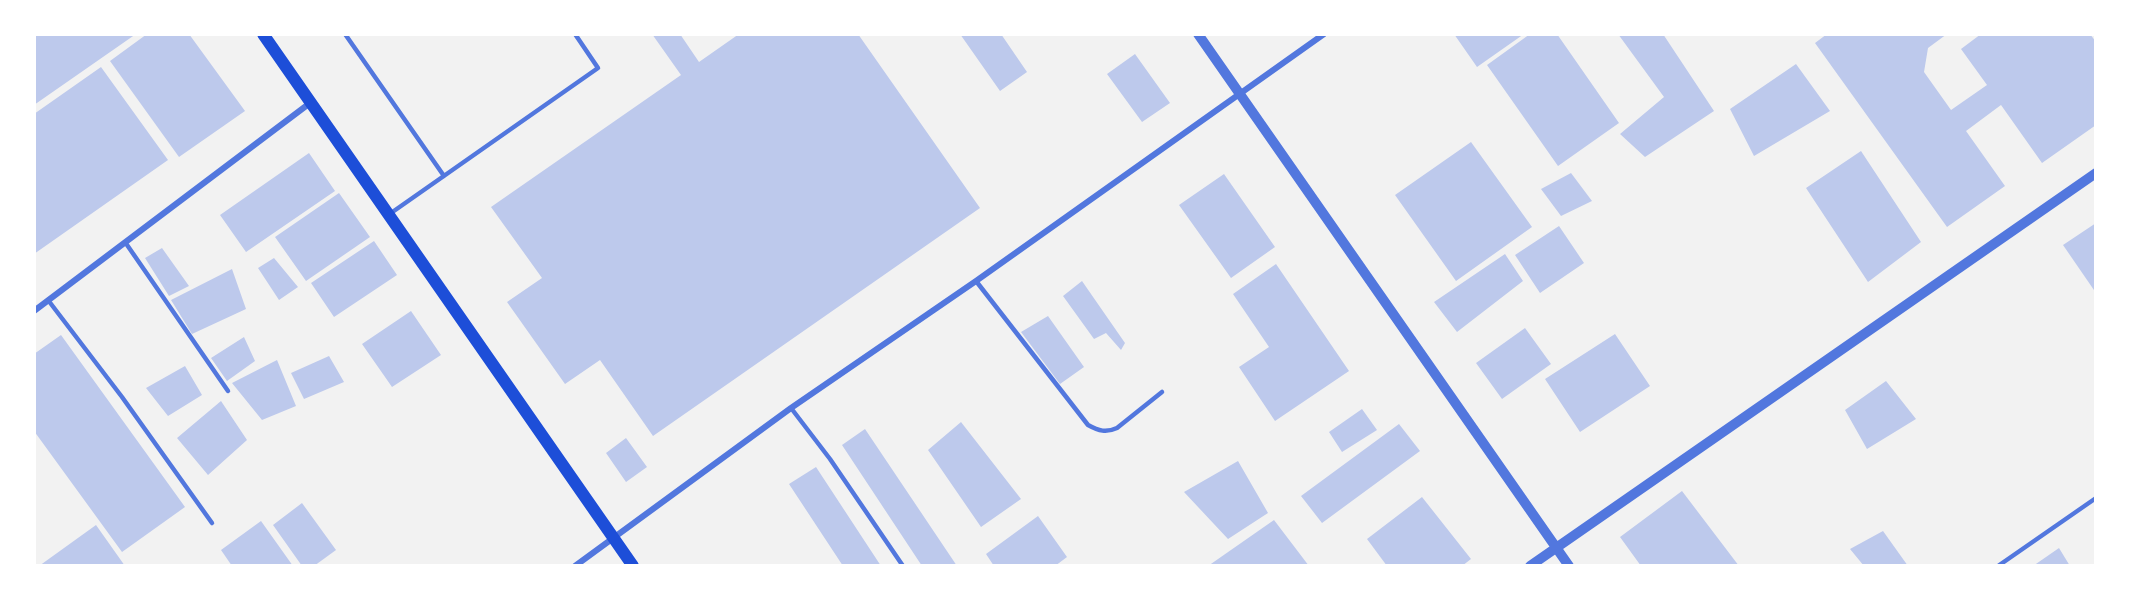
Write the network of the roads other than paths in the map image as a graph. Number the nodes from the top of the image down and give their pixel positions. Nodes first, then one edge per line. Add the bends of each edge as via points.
1 (263, 34) edge
2 (345, 34) edge
3 (574, 34) edge
4 (1198, 34) edge
5 (1324, 34) edge
6 (1241, 93) junction
7 (310, 103) junction
8 (2096, 173) edge
9 (444, 176) junction
10 (388, 215) junction
11 (125, 242) junction
12 (976, 281) junction
13 (48, 300) junction
14 (34, 311) edge
15 (228, 391) dead end
16 (1162, 392) dead end
17 (791, 408) junction
18 (2096, 498) edge
19 (212, 524) dead end
20 (613, 537) junction
21 (1556, 547) junction
22 (575, 566) edge
23 (633, 566) edge
24 (903, 566) edge
25 (1530, 566) edge
26 (1569, 566) edge
27 (1998, 566) edge

1 - 7 main road
2 - 9 lane
3 - 9 lane via 598,68
4 - 6 street
5 - 6 street
6 - 12 street
6 - 21 street
7 - 10 main road
7 - 11 street
8 - 21 street
9 - 10 lane
10 - 20 main road
11 - 13 street
11 - 15 lane
12 - 16 lane via 1088,425 1098,431 1117,428
12 - 17 street
13 - 14 street
13 - 19 lane
17 - 20 street
17 - 24 lane
18 - 27 lane
20 - 22 street
20 - 23 main road
21 - 25 street
21 - 26 street

